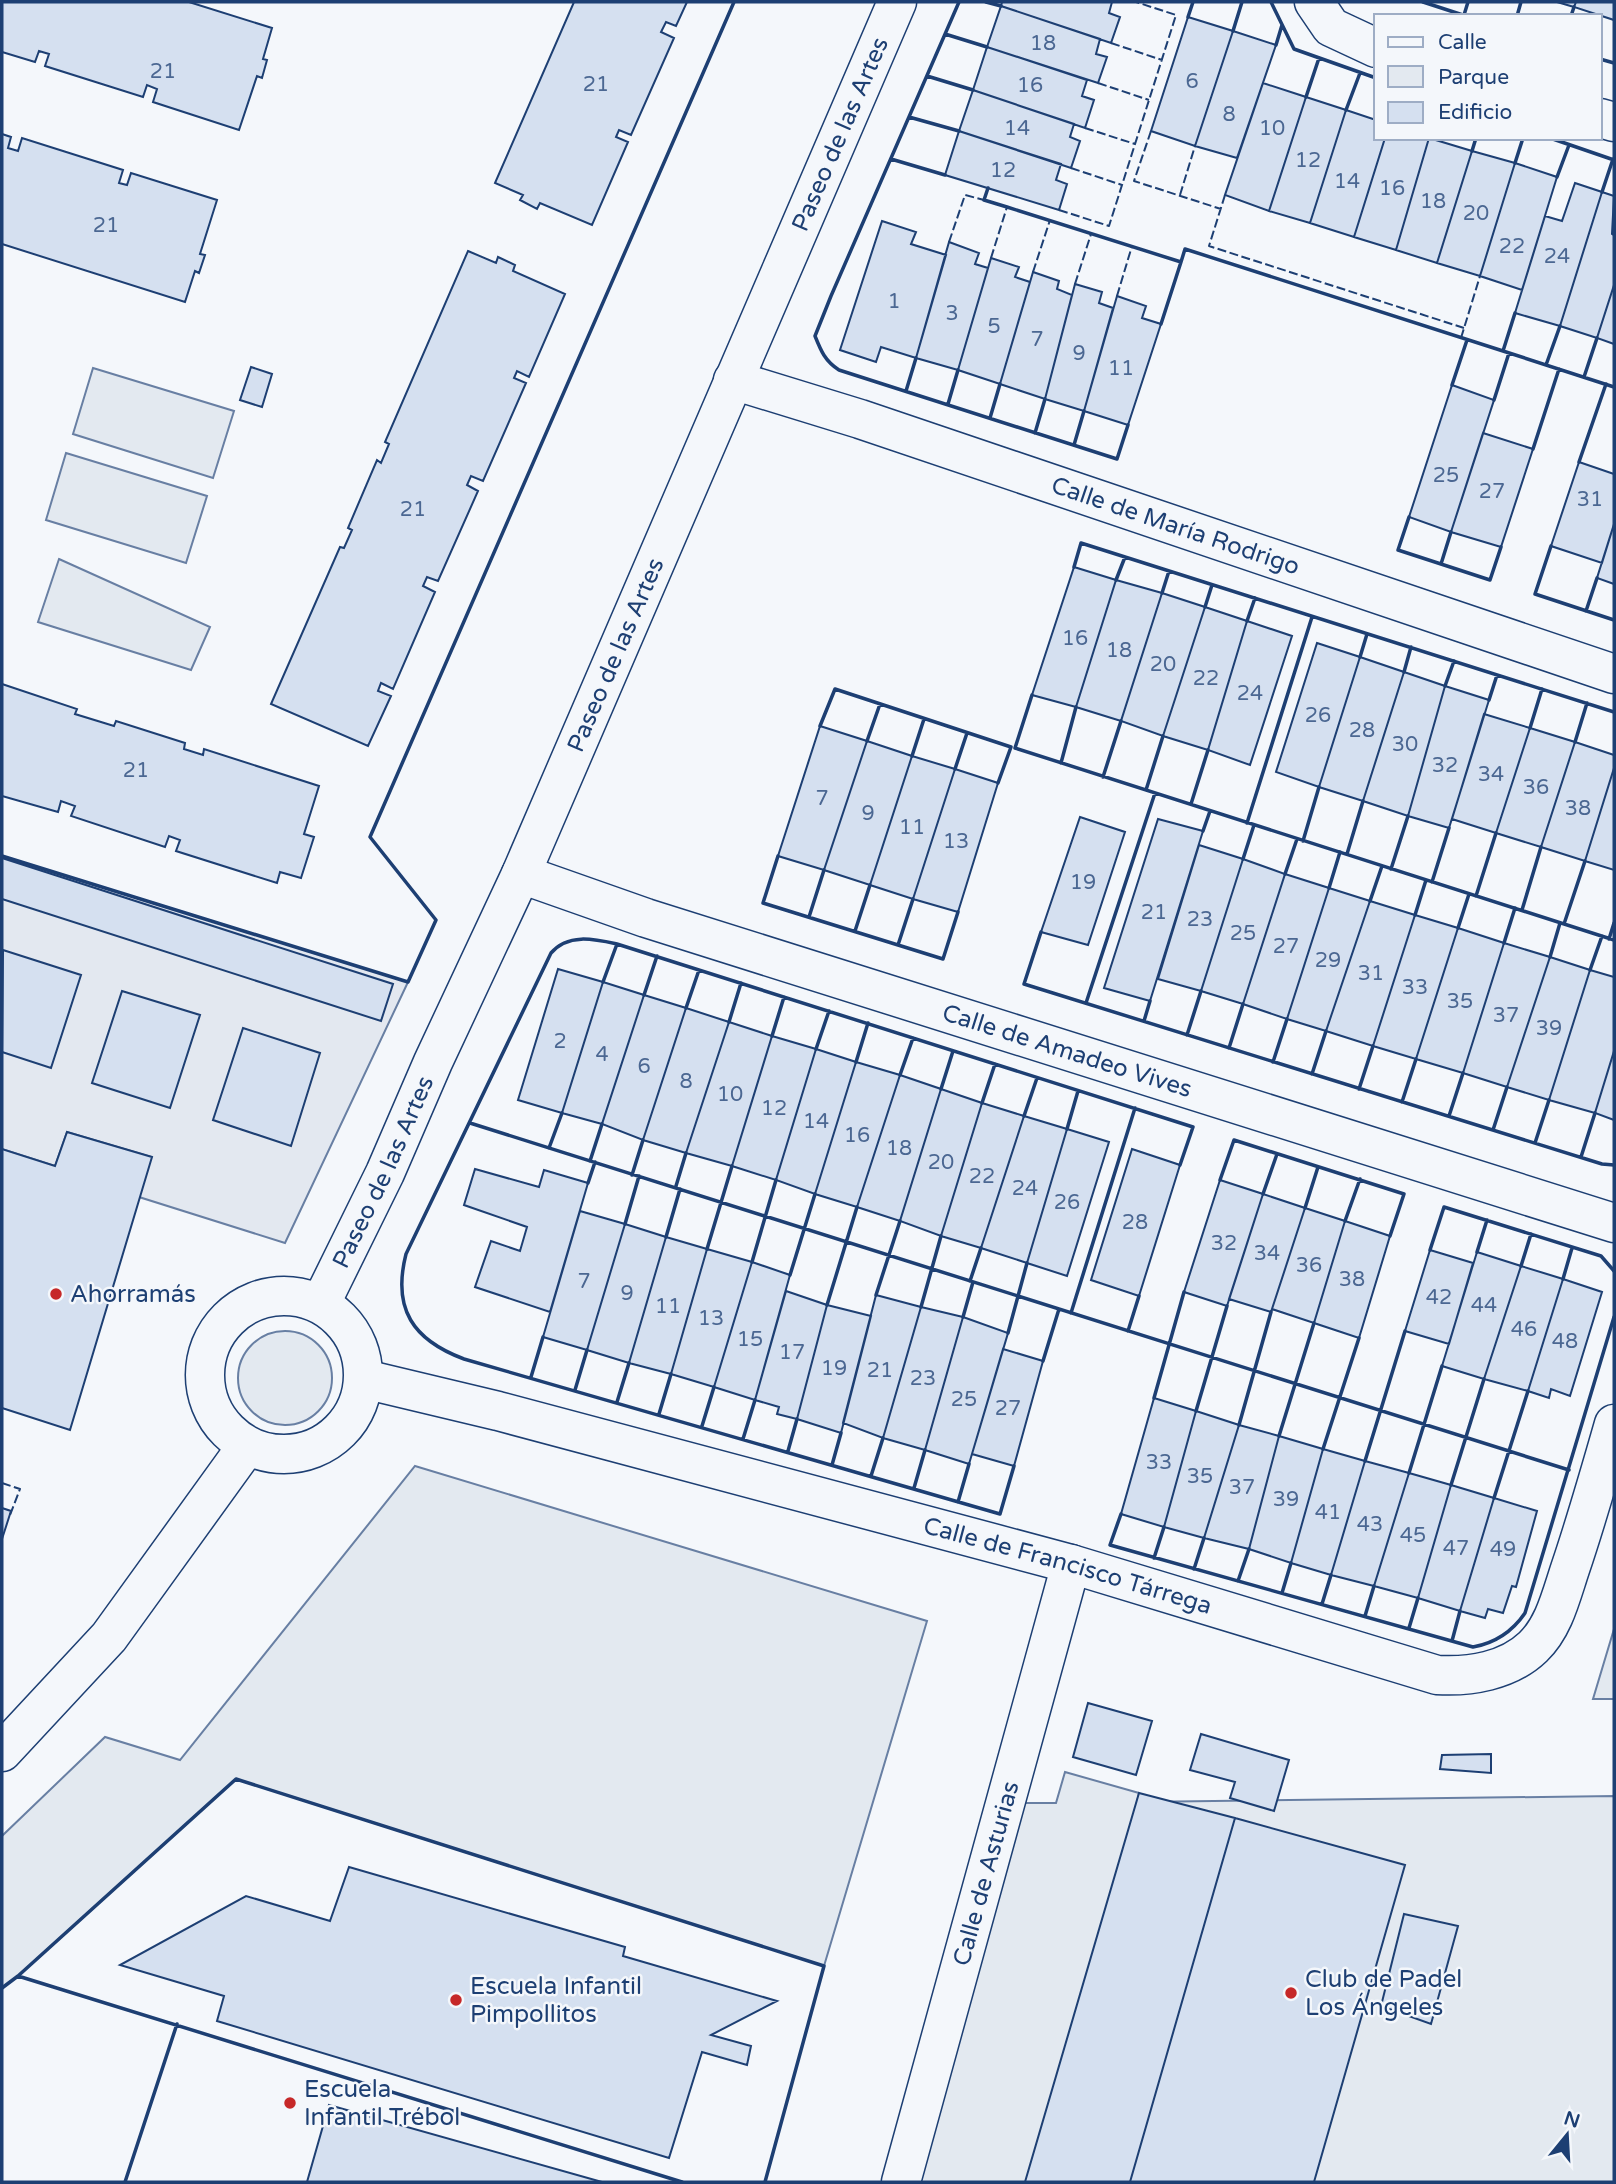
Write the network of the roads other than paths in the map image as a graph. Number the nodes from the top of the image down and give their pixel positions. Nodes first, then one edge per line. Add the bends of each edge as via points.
1 (897, 2) edge
2 (1314, 2) edge
3 (1374, 47) edge
4 (733, 380) junction
5 (1614, 674) edge
6 (521, 874) junction
7 (1614, 1223) edge
8 (321, 1303) junction
9 (364, 1379) junction
10 (1614, 1424) edge
11 (247, 1447) junction
12 (1071, 1564) junction
13 (2, 1752) edge
14 (901, 2182) edge

1 - 4 street, Paseo de las Artes
2 - 3 street via 1331,27
4 - 5 street, Calle de María Rodrigo
4 - 6 street, Paseo de las Artes
6 - 7 street, Calle de Amadeo Vives via 646,918
6 - 8 street, Paseo de las Artes
8 - 9 street via 355,1336
8 - 11 street via 276,1294 232,1313 211,1341 203,1385 218,1421
9 - 11 street via 353,1417 327,1443 291,1455
9 - 12 street, Calle de Francisco Tárrega
10 - 12 street, Calle de Francisco Tárrega via 1551,1623 1533,1647 1485,1672 1463,1677 1437,1675
11 - 13 street via 109,1637
12 - 14 street, Calle de Asturias

